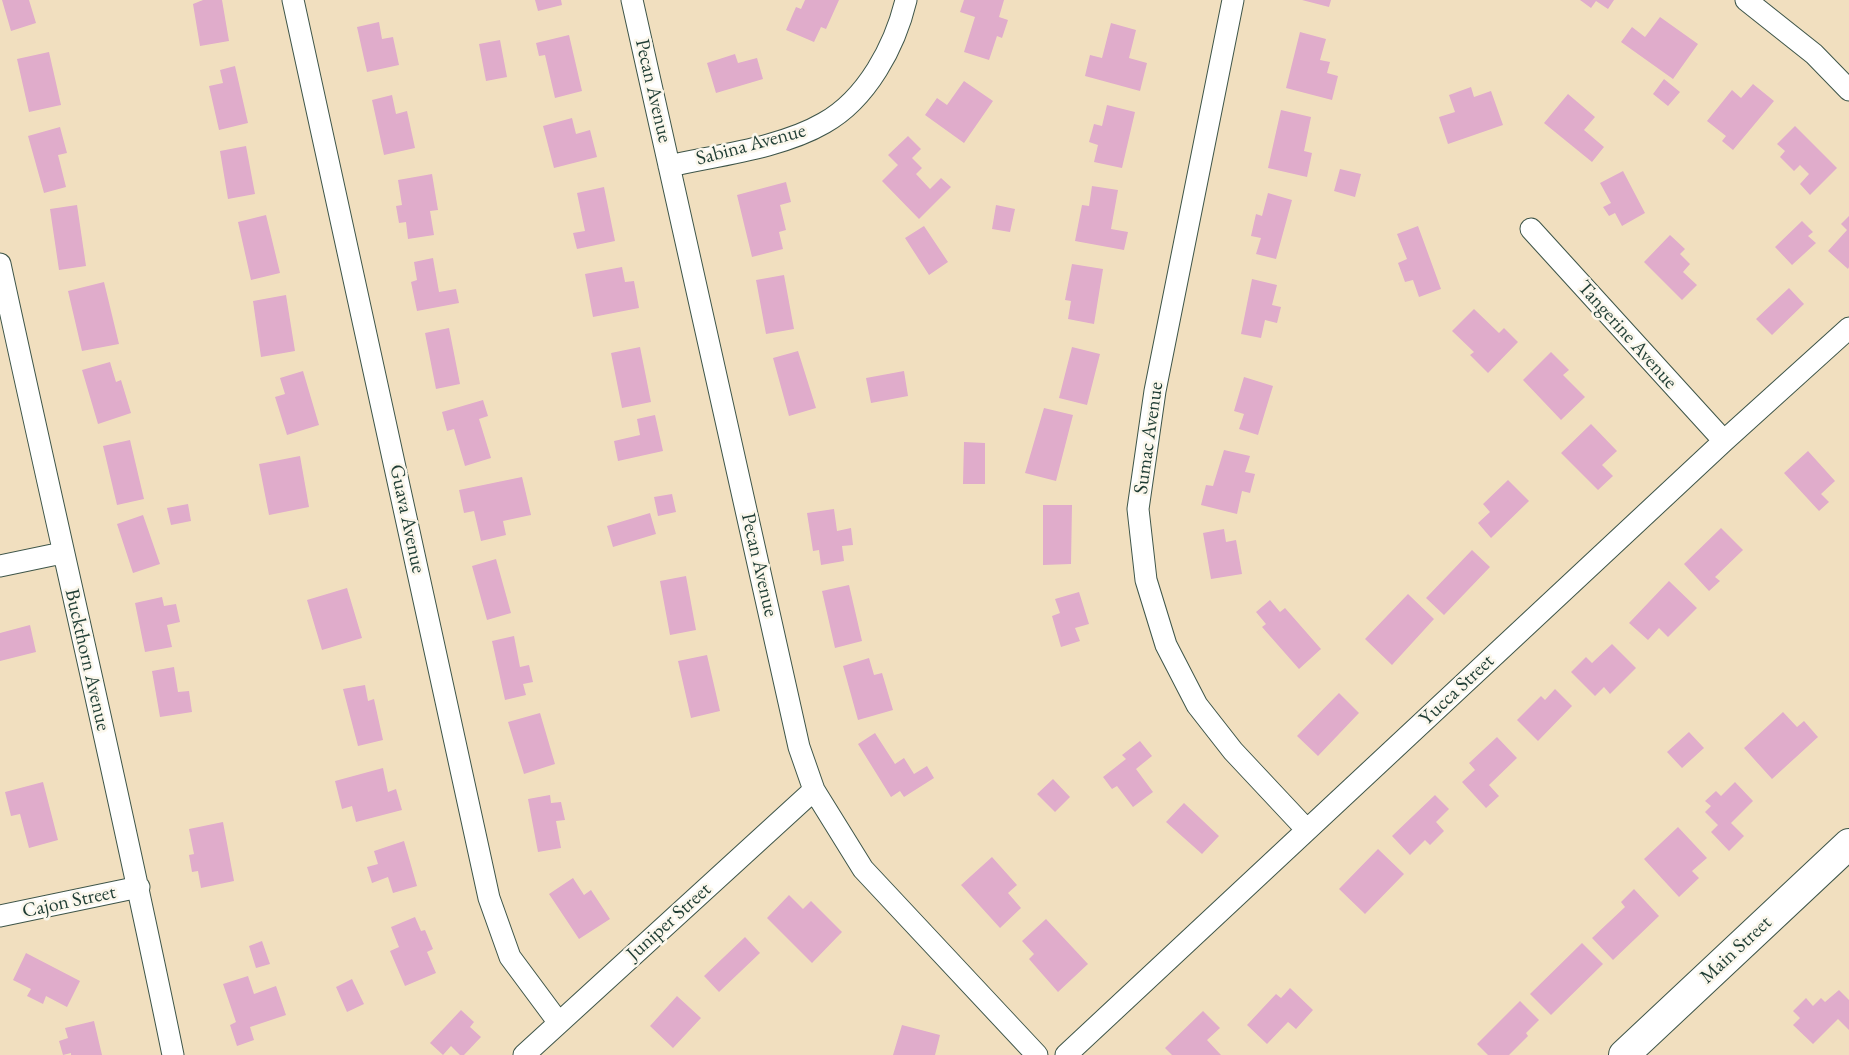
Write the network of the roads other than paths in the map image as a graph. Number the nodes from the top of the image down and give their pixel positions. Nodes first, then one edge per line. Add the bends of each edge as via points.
1 (293, 0) edge
2 (632, 0) edge
3 (906, 0) edge
4 (1233, 0) edge
5 (1746, 0) edge
6 (1849, 90) edge
7 (669, 166) junction
8 (1531, 230) dead end
9 (0, 264) edge
10 (1849, 328) edge
11 (1724, 441) junction
12 (62, 553) junction
13 (0, 566) edge
14 (814, 790) junction
15 (1307, 830) junction
16 (1849, 844) edge
17 (139, 887) junction
18 (0, 916) edge
19 (559, 1023) junction
20 (173, 1055) edge
21 (524, 1055) edge
22 (1037, 1055) edge
23 (1066, 1055) edge
24 (1623, 1055) edge

1 - 19 street, Guava Avenue via 489,898 510,957
2 - 7 street, Pecan Avenue
3 - 7 street, Sabina Avenue via 899,28 864,89 826,123 791,138
4 - 15 street, Sumac Avenue via 1155,391 1138,509 1146,580 1166,645 1197,705 1233,751
5 - 6 street via 1814,54
7 - 14 street, Pecan Avenue via 799,747
8 - 11 street, Tangerine Avenue
9 - 12 street, Buckthorn Avenue
10 - 11 street, Yucca Street
11 - 15 street, Yucca Street
12 - 13 street
12 - 17 street, Buckthorn Avenue
14 - 19 street, Juniper Street
14 - 22 street, Pecan Avenue via 863,869
15 - 23 street, Yucca Street
16 - 24 main road, Main Street
17 - 18 street, Cajon Street
17 - 20 street, Buckthorn Avenue
19 - 21 street, Juniper Street

